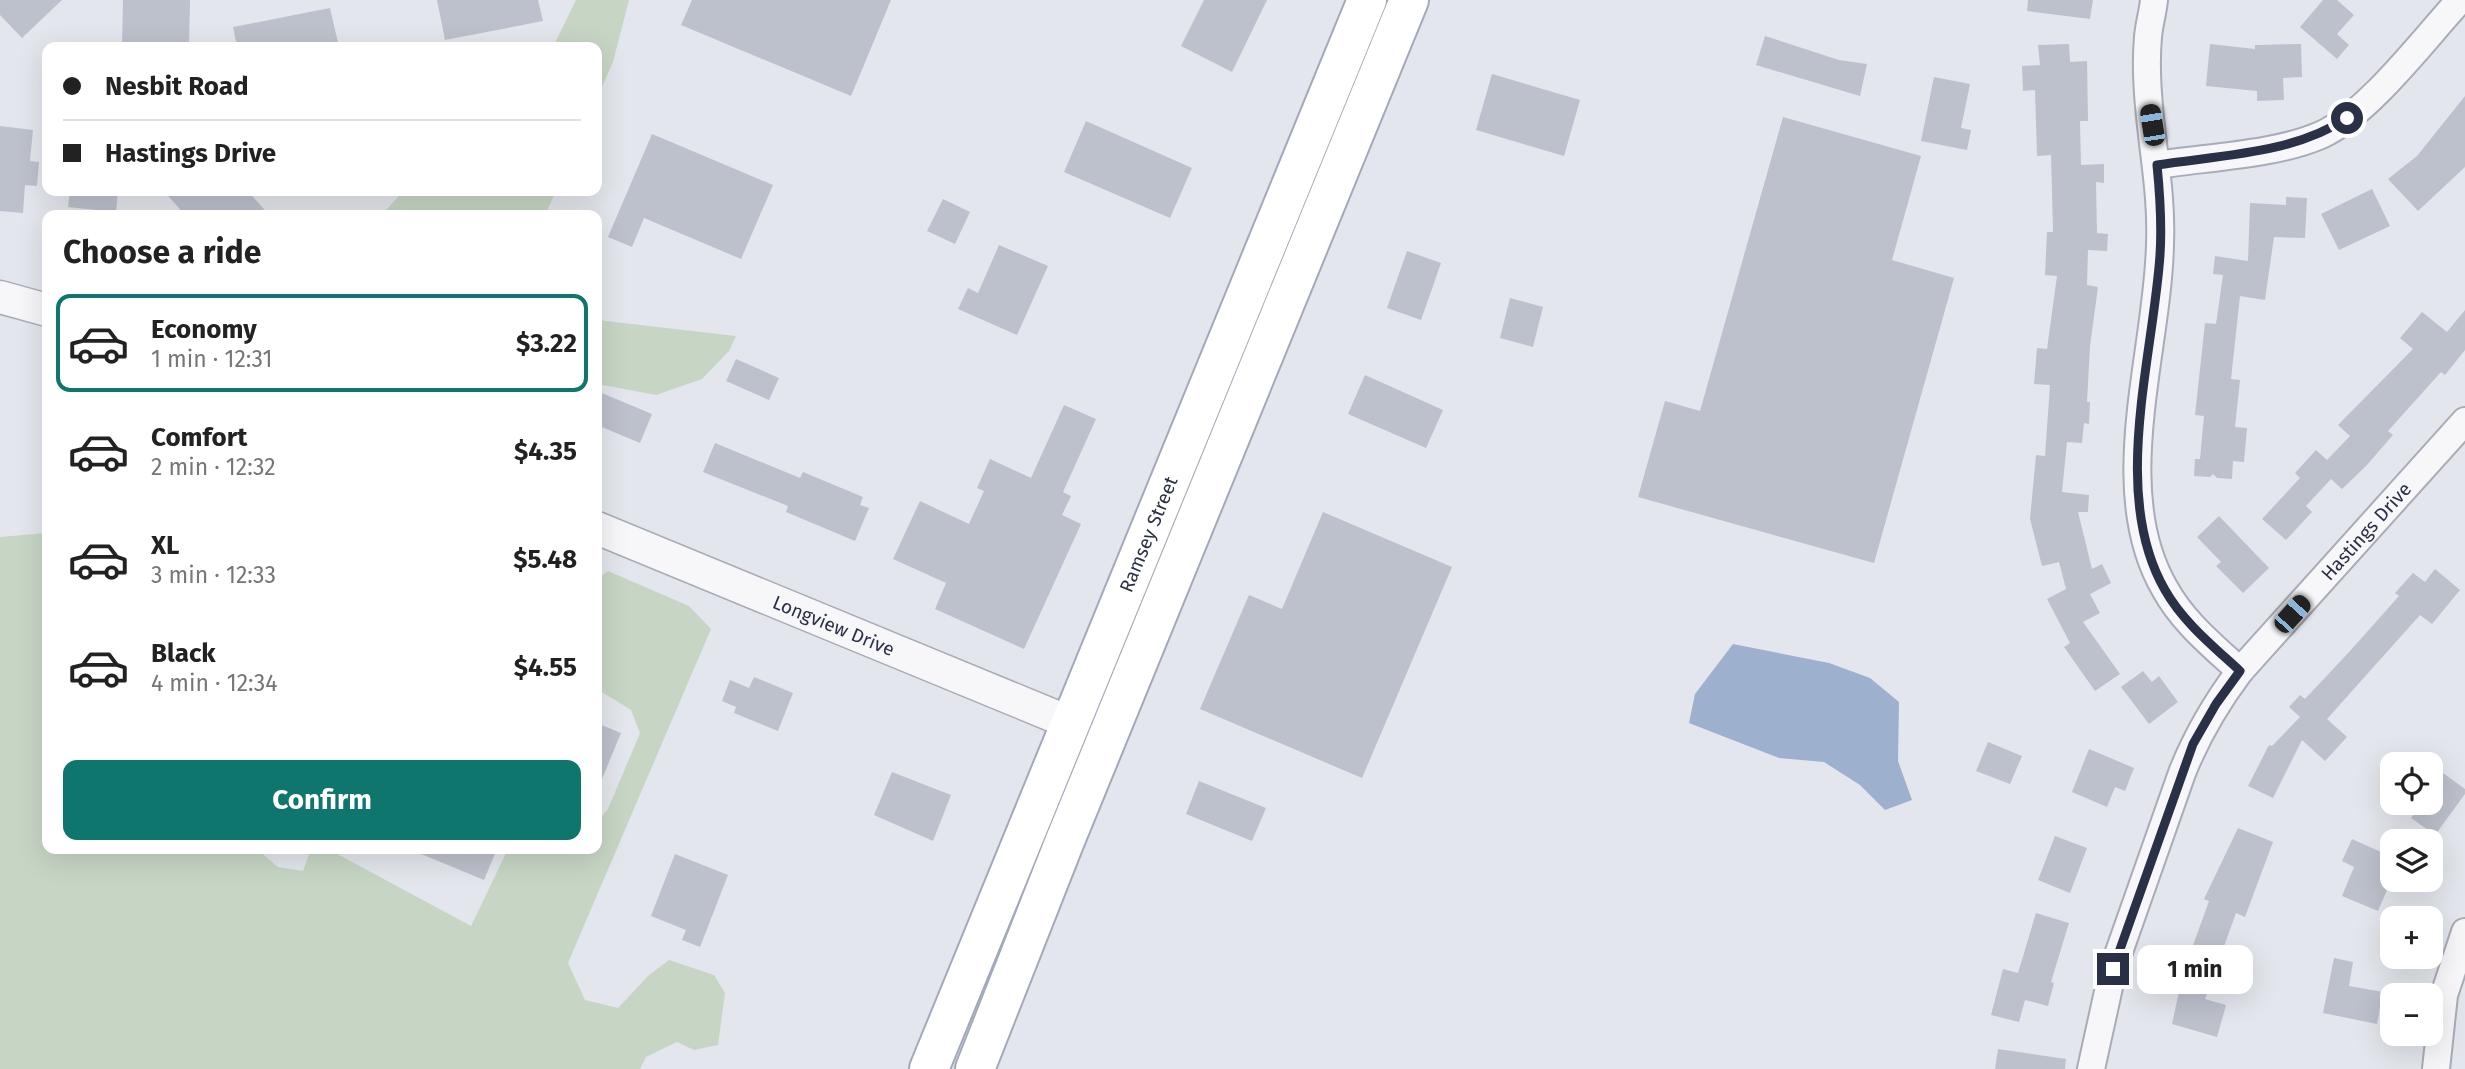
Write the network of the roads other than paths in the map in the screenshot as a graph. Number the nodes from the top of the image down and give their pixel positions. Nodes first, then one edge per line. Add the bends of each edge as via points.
1 (1367, 0) edge
2 (1409, 0) edge
3 (2154, 0) edge
4 (2460, 0) edge
5 (2157, 165) junction
6 (0, 297) edge
7 (42, 309) edge
8 (2465, 421) edge
9 (602, 530) edge
10 (2240, 671) junction
11 (1071, 723) junction
12 (2465, 932) edge
13 (929, 1069) edge
14 (975, 1069) edge
15 (2091, 1069) edge
16 (2436, 1069) edge

1 - 11 main road, Ramsey Street
2 - 14 main road, Ramsey Street
3 - 5 street via 2148,38 2149,106
4 - 5 street via 2375,93 2323,134 2271,148
5 - 10 street via 2160,256 2138,480 2145,542 2153,567 2179,611
6 - 7 street
8 - 10 street, Hastings Drive
9 - 11 street, Longview Drive
10 - 15 street, Hastings Drive via 2193,744 2182,772 2113,969
11 - 13 main road, Ramsey Street
12 - 16 street via 2444,995

